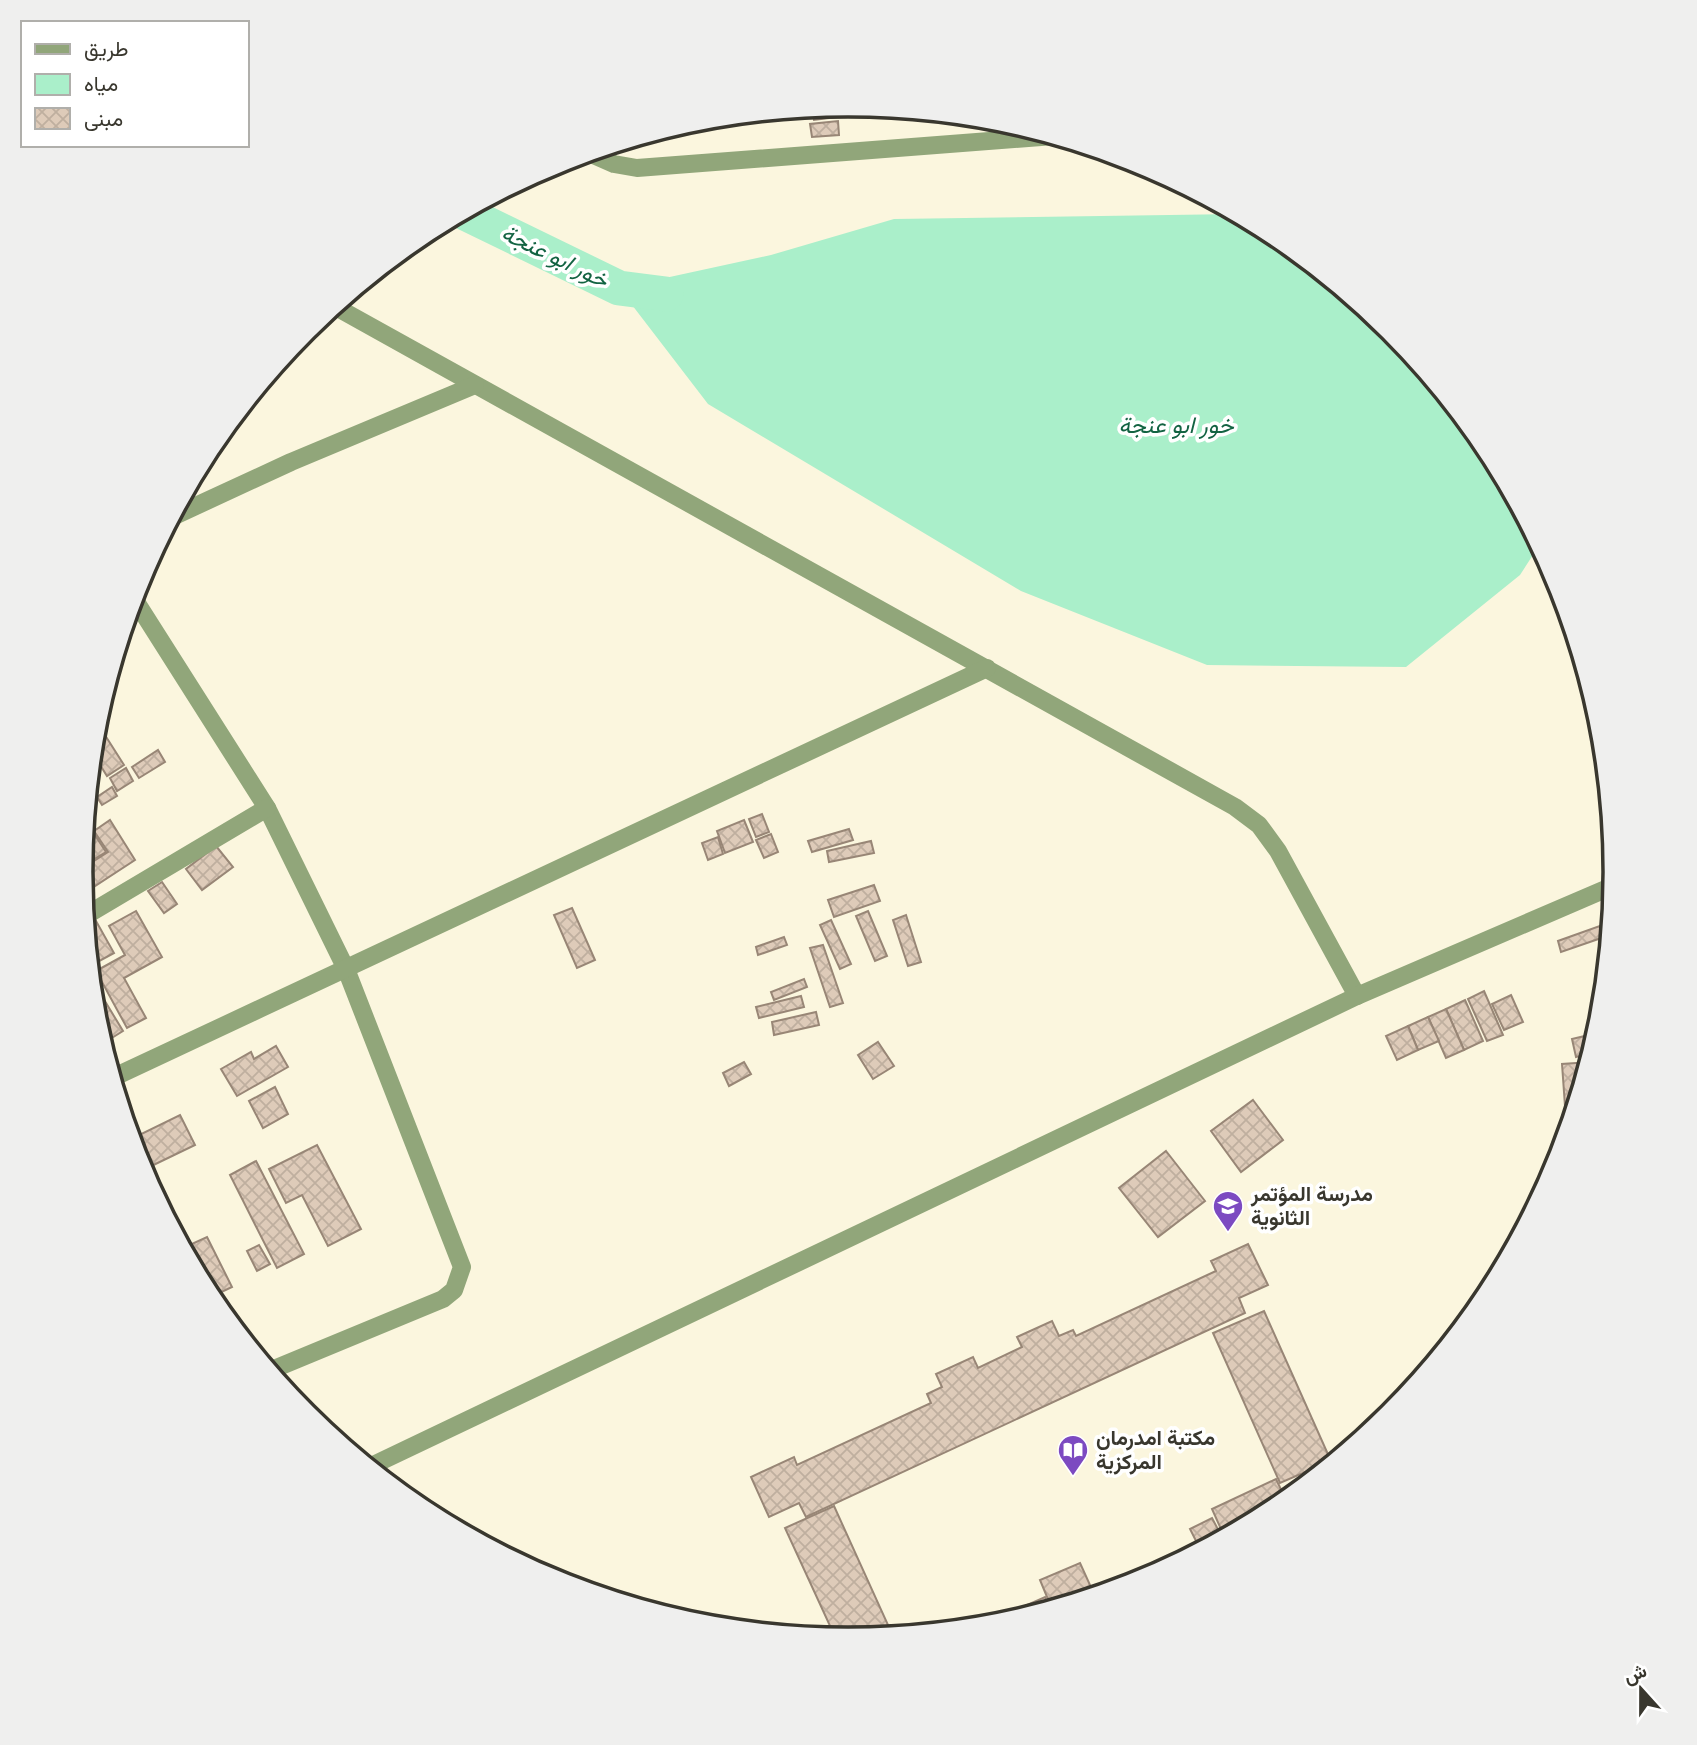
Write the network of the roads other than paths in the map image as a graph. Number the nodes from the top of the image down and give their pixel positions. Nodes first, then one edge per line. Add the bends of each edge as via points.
1 (1025, 138) edge
2 (602, 158) edge
3 (343, 311) edge
4 (475, 385) junction
5 (186, 511) edge
6 (141, 609) edge
7 (987, 668) junction
8 (267, 808) junction
9 (1604, 890) edge
10 (94, 911) edge
11 (346, 969) junction
12 (1357, 996) junction
13 (121, 1074) edge
14 (277, 1368) edge
15 (377, 1463) edge

1 - 2 street via 637,168
3 - 4 street
4 - 5 street
4 - 7 street
6 - 8 street
7 - 11 street
7 - 12 street via 1213,793 1259,825 1278,850
8 - 10 street
8 - 11 street
9 - 12 street
11 - 13 street
11 - 14 street via 462,1267 454,1290 443,1299
12 - 15 street

